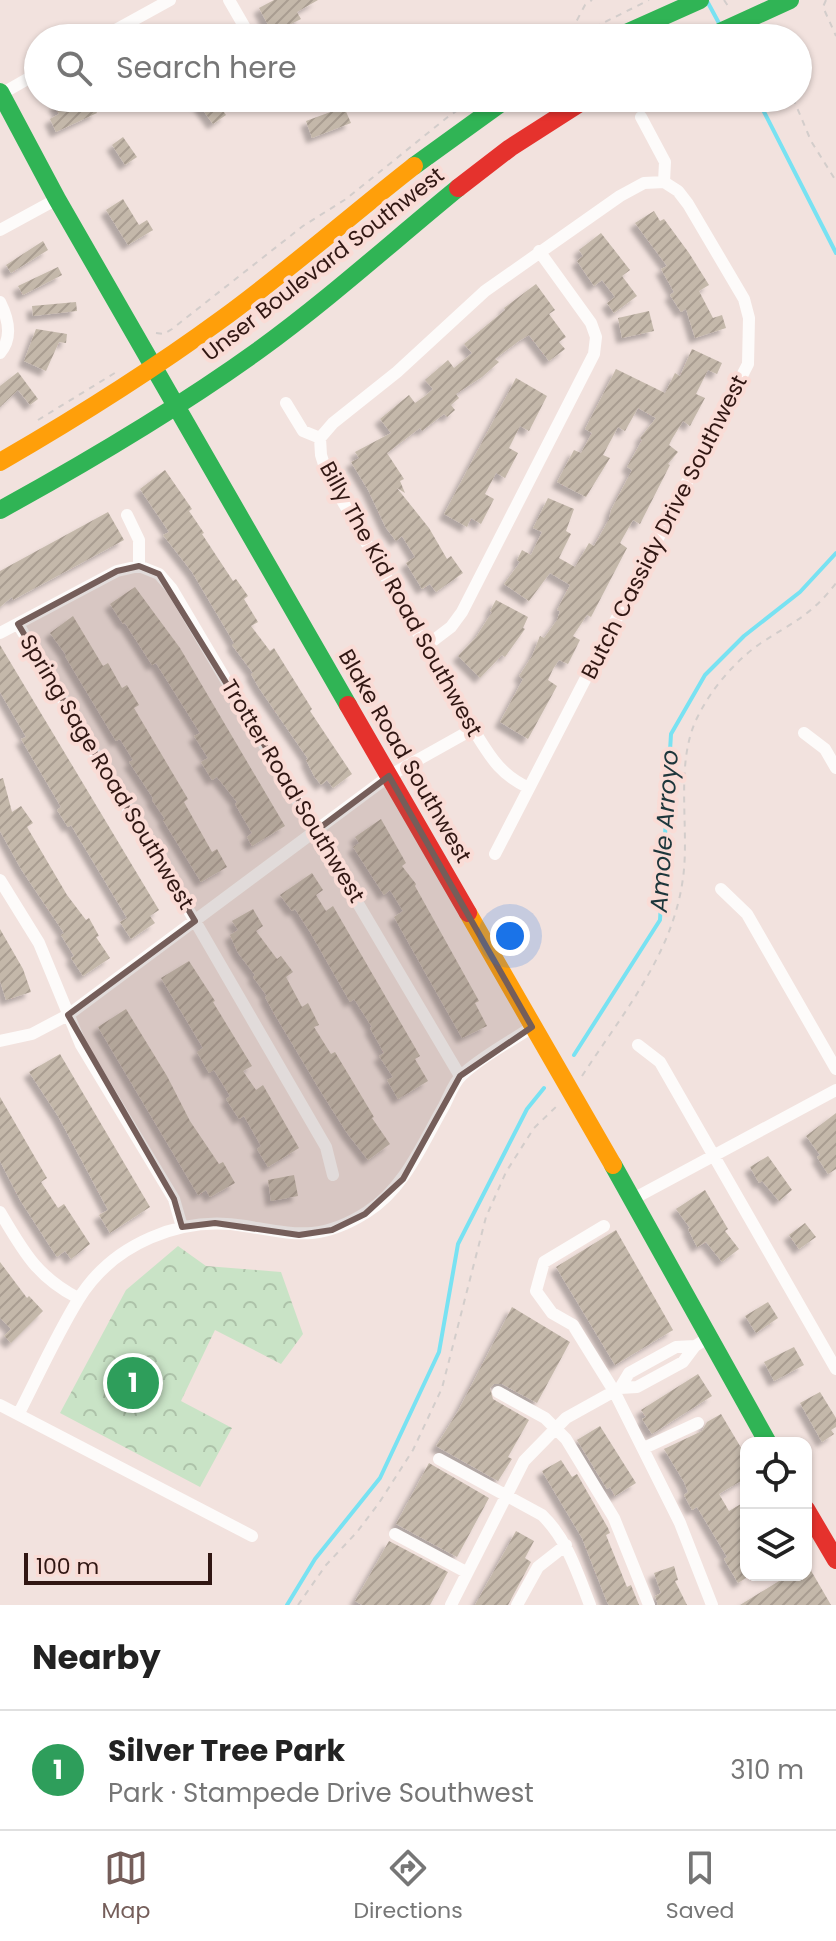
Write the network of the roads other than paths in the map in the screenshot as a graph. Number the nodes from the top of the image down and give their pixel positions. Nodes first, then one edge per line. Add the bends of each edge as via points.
1 (170, 0) edge
2 (229, 0) edge
3 (700, 0) edge
4 (790, 0) edge
5 (126, 24) edge
6 (243, 24) edge
7 (647, 24) edge
8 (737, 24) edge
9 (24, 80) edge
10 (0, 93) edge
11 (487, 112) edge
12 (566, 112) edge
13 (641, 117) dead end
14 (664, 182) junction
15 (57, 199) junction
16 (0, 230) edge
17 (539, 251) junction
18 (0, 302) edge
19 (0, 353) edge
20 (155, 366) junction
21 (286, 403) dead end
22 (178, 406) junction
23 (320, 438) junction
24 (0, 462) edge
25 (0, 510) edge
26 (127, 515) dead end
27 (139, 566) junction
28 (18, 624) junction
29 (0, 633) edge
30 (426, 646) junction
31 (473, 729) junction
32 (804, 733) dead end
33 (836, 768) edge
34 (389, 776) junction
35 (529, 788) junction
36 (317, 830) junction
37 (495, 854) dead end
38 (0, 880) edge
39 (721, 889) dead end
40 (195, 921) junction
41 (68, 1015) junction
42 (532, 1027) junction
43 (0, 1041) edge
44 (638, 1045) dead end
45 (836, 1069) edge
46 (460, 1076) junction
47 (836, 1090) edge
48 (713, 1156) junction
49 (333, 1175) dead end
50 (633, 1199) junction
51 (0, 1212) edge
52 (604, 1226) dead end
53 (182, 1227) junction
54 (78, 1298) junction
55 (702, 1342) junction
56 (649, 1362) junction
57 (836, 1369) edge
58 (658, 1376) junction
59 (617, 1389) junction
60 (498, 1392) dead end
61 (0, 1405) edge
62 (19, 1413) junction
63 (698, 1423) dead end
64 (555, 1427) junction
65 (764, 1437) edge
66 (644, 1448) junction
67 (439, 1459) dead end
68 (506, 1495) junction
69 (812, 1519) edge
70 (395, 1534) dead end
71 (252, 1536) dead end
72 (566, 1545) junction
73 (836, 1560) edge
74 (466, 1572) junction
75 (451, 1605) edge
76 (517, 1605) edge
77 (590, 1605) edge
78 (649, 1605) edge
79 (712, 1605) edge

1 - 5 street
2 - 6 street
3 - 7 main road
4 - 8 main road
9 - 10 street
10 - 15 main road, Blake Road Southwest
11 - 20 main road, Unser Boulevard Southwest
12 - 22 main road, Unser Boulevard Southwest via 506,151 296,322
13 - 14 street via 665,162
14 - 17 street via 644,183
14 - 35 street, Butch Cassidy Drive Southwest via 688,204 744,299 750,328 748,364
15 - 16 street
15 - 20 main road, Blake Road Southwest
17 - 23 street via 485,291
17 - 30 street via 591,323 594,354 462,612
18 - 19 street via 9,330
20 - 22 main road, Blake Road Southwest
20 - 24 main road, Unser Boulevard Southwest
21 - 23 street, Billy The Kid Road Southwest via 303,431
22 - 25 main road, Unser Boulevard Southwest
22 - 34 main road, Blake Road Southwest
23 - 30 street, Billy The Kid Road Southwest via 327,474
26 - 27 street via 139,540
27 - 28 street via 117,571
27 - 36 street, Trotter Road Southwest via 159,574 172,589
28 - 29 street
28 - 40 street, Spring Sage Road Southwest
30 - 31 street, Billy The Kid Road Southwest
31 - 34 street
31 - 35 street, Billy The Kid Road Southwest via 497,766
32 - 33 street via 825,749
34 - 36 street
34 - 42 main road, Blake Road Southwest
35 - 37 street, Butch Cassidy Drive Southwest
36 - 40 street
36 - 46 street, Trotter Road Southwest
38 - 41 street via 39,943
39 - 45 street via 747,914
40 - 41 street
40 - 49 street, Spring Sage Road Southwest via 326,1147
41 - 43 street via 32,1034
41 - 53 street via 174,1199
42 - 46 street
42 - 50 main road, Blake Road Southwest
44 - 48 street via 660,1062
46 - 53 street via 403,1179 365,1214 332,1230 299,1235 215,1223
47 - 48 street
48 - 50 street
48 - 57 street
50 - 55 main road, Blake Road Southwest
51 - 54 street via 28,1260
52 - 59 street via 544,1262 536,1291 552,1313 573,1325
53 - 54 street via 125,1251
54 - 62 street
55 - 56 street via 676,1347
55 - 58 street via 683,1362
55 - 65 main road, Blake Road Southwest
56 - 58 street
56 - 59 street via 629,1373
58 - 59 street via 637,1387
59 - 64 street
59 - 66 street
60 - 64 street
61 - 62 street
62 - 71 street
63 - 66 street
64 - 68 street via 524,1461
64 - 78 street via 614,1518
66 - 79 street
67 - 68 street
68 - 72 street via 542,1515
68 - 74 street
69 - 73 main road
70 - 74 street
72 - 76 street via 538,1567
72 - 77 street
74 - 75 street

